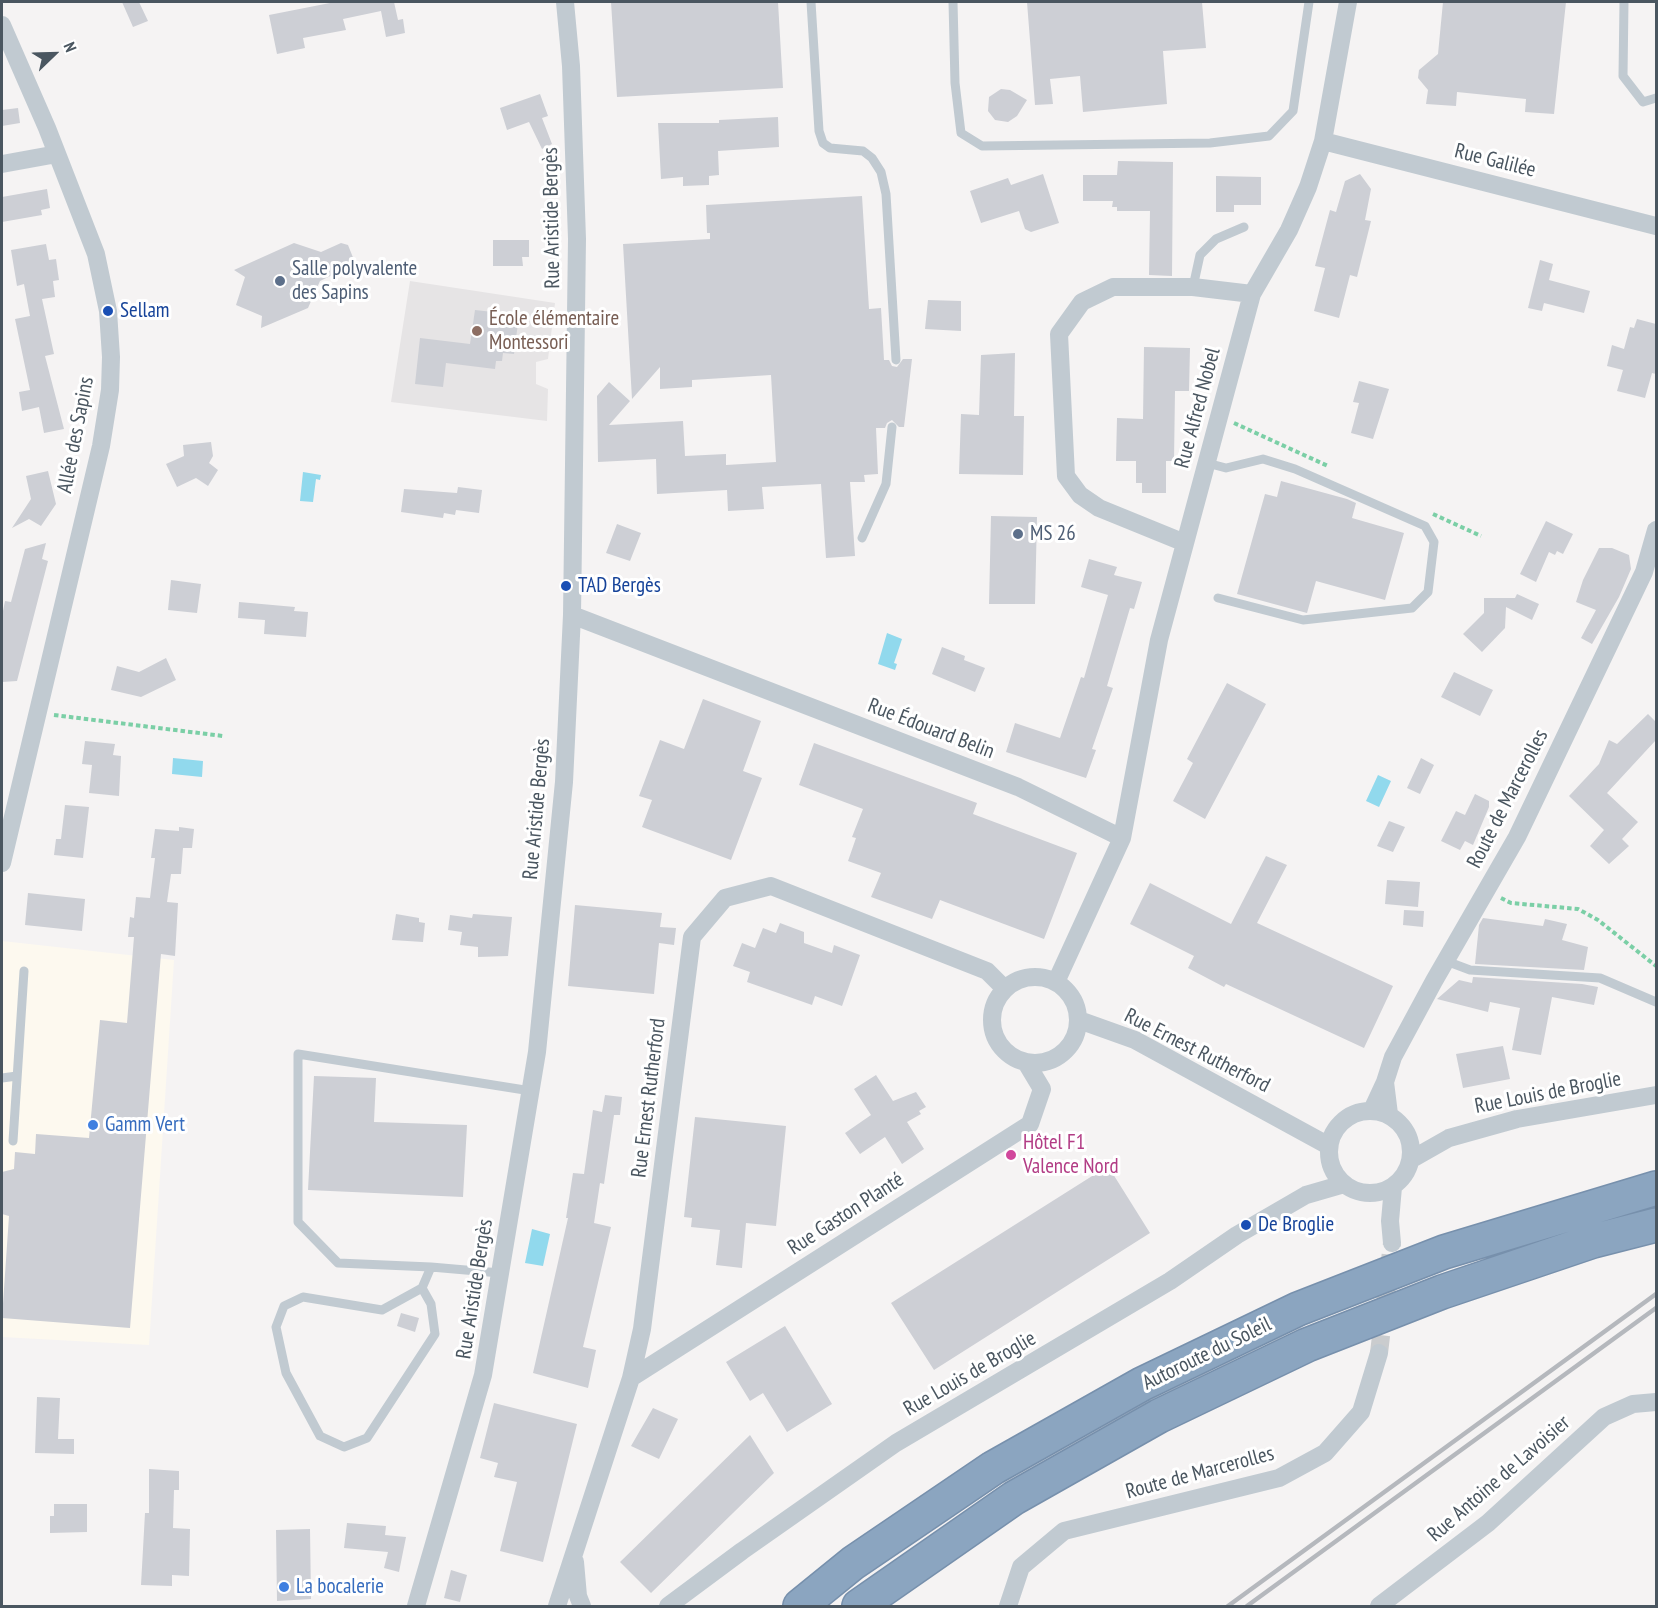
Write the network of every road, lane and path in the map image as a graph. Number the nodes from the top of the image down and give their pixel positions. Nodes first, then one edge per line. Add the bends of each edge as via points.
1 (565, 2) edge
2 (811, 2) edge
3 (953, 2) edge
4 (1309, 2) edge
5 (1348, 2) edge
6 (1624, 2) edge
7 (2, 26) edge
8 (1656, 98) edge
9 (1323, 141) junction
10 (57, 154) junction
11 (2, 164) edge
12 (1656, 225) edge
13 (1244, 227) dead end
14 (1193, 287) junction
15 (1252, 294) junction
16 (896, 360) dead end
17 (892, 427) dead end
18 (1207, 463) junction
19 (1656, 530) edge
20 (862, 538) dead end
21 (1185, 543) junction
22 (1218, 598) dead end
23 (572, 615) junction
24 (36, 712) junction
25 (223, 736) dead end
26 (1122, 838) junction
27 (2, 863) edge
28 (1487, 891) junction
29 (1446, 961) junction
30 (1656, 966) edge
31 (24, 971) dead end
32 (1056, 982) junction
33 (1004, 988) junction
34 (1656, 1002) edge
35 (1079, 1020) junction
36 (1027, 1064) junction
37 (17, 1076) junction
38 (2, 1078) edge
39 (531, 1091) junction
40 (1656, 1095) edge
41 (1380, 1112) junction
42 (1332, 1137) junction
43 (1409, 1137) junction
44 (1449, 1138) junction
45 (13, 1141) dead end
46 (1412, 1159) junction
47 (1332, 1168) junction
48 (1344, 1184) junction
49 (1393, 1187) junction
50 (1656, 1188) edge
51 (1375, 1193) junction
52 (1306, 1196) junction
53 (1390, 1221) junction
54 (1656, 1225) edge
55 (1392, 1243) tunnel mouth
56 (431, 1267) junction
57 (500, 1273) junction
58 (422, 1288) junction
59 (1379, 1353) tunnel mouth
60 (631, 1378) junction
61 (1656, 1402) edge
62 (575, 1549) junction
63 (742, 1551) junction
64 (416, 1606) edge
65 (557, 1606) edge
66 (582, 1606) edge
67 (668, 1606) edge
68 (686, 1606) edge
69 (800, 1606) edge
70 (859, 1606) edge
71 (1008, 1606) edge
72 (1379, 1606) edge

1 - 23 street, Rue Aristide Bergès via 577,239
2 - 16 lane via 823,143 830,148 863,152 881,172 886,194
3 - 4 lane via 961,133 982,146 1210,143 1269,136 1293,111
5 - 9 street, Rue Alfred Nobel
6 - 8 lane via 1623,76 1643,102
7 - 10 street, Allée des Sapins
9 - 12 street, Rue Galilée
9 - 15 street, Rue Alfred Nobel via 1289,230
10 - 11 street
10 - 24 street, Allée des Sapins via 101,274 108,311 111,379 101,446
13 - 14 lane via 1216,239 1200,255
14 - 15 street
14 - 21 street via 1113,287 1082,302 1059,334 1066,476 1080,495 1099,508
15 - 18 street, Rue Alfred Nobel
17 - 20 lane via 886,484
18 - 21 street, Rue Alfred Nobel
18 - 22 lane via 1226,468 1263,459 1295,469 1425,526 1434,543 1428,592 1412,608 1303,620
19 - 28 street, Route de Marcerolles via 1644,572 1517,837
21 - 26 street, Rue Alfred Nobel via 1159,640
23 - 26 street, Rue Édouard Belin via 1018,787
23 - 39 street, Rue Aristide Bergès via 564,782
24 - 25 path
24 - 27 street, Allée des Sapins
26 - 32 street
28 - 29 street, Route de Marcerolles
28 - 30 path via 1511,903 1578,909
29 - 34 lane via 1470,970 1600,978
29 - 41 street, Route de Marcerolles via 1393,1057
31 - 37 lane
32 - 33 street via 1038,976 1019,979
32 - 35 street via 1073,998
33 - 36 street via 993,1005 995,1039 1008,1055
33 - 60 street, Rue Ernest Rutherford via 987,971 771,886 725,898 692,937 642,1329
35 - 36 street via 1075,1039 1063,1054 1046,1063
35 - 42 street, Rue Ernest Rutherford via 1135,1040 1292,1125
36 - 60 street, Rue Gaston Planté via 1042,1089 1030,1124
37 - 38 lane
37 - 45 lane
39 - 56 lane via 298,1054 298,1222 338,1263
39 - 57 street, Rue Aristide Bergès
40 - 44 street, Rue Louis de Broglie via 1517,1119
41 - 42 street via 1351,1114
41 - 43 street via 1400,1122
42 - 47 street
43 - 44 street, Rue Louis de Broglie
43 - 46 street
44 - 46 street, Rue Louis de Broglie
46 - 49 street via 1406,1174
47 - 48 street
47 - 52 street, Rue Louis de Broglie
48 - 51 street via 1359,1192
48 - 52 street, Rue Louis de Broglie
49 - 51 street
49 - 53 street
50 - 69 highway, Autoroute du Soleil via 1444,1252 1298,1309 1142,1384 993,1468 853,1563
51 - 53 street
52 - 63 street, Rue Louis de Broglie via 896,1443
53 - 55 street
54 - 70 highway, Autoroute du Soleil via 1593,1241 1442,1292 1286,1355 1159,1416 1014,1498
56 - 57 lane
56 - 58 lane
57 - 64 street, Rue Aristide Bergès via 483,1375
58 - 58 lane via 382,1310 303,1297 284,1305 276,1327 286,1373 320,1436 344,1447 367,1438 435,1334 431,1305
59 - 71 street, Route de Marcerolles via 1361,1412 1325,1453 1279,1478 1064,1531 1021,1567
60 - 62 street, Rue Ernest Rutherford
61 - 72 street, Rue Antoine de Lavoisier via 1633,1404 1604,1417 1488,1523
62 - 65 street, Rue Ernest Rutherford
62 - 66 street
63 - 67 street, Rue Louis de Broglie
63 - 68 street via 732,1567

